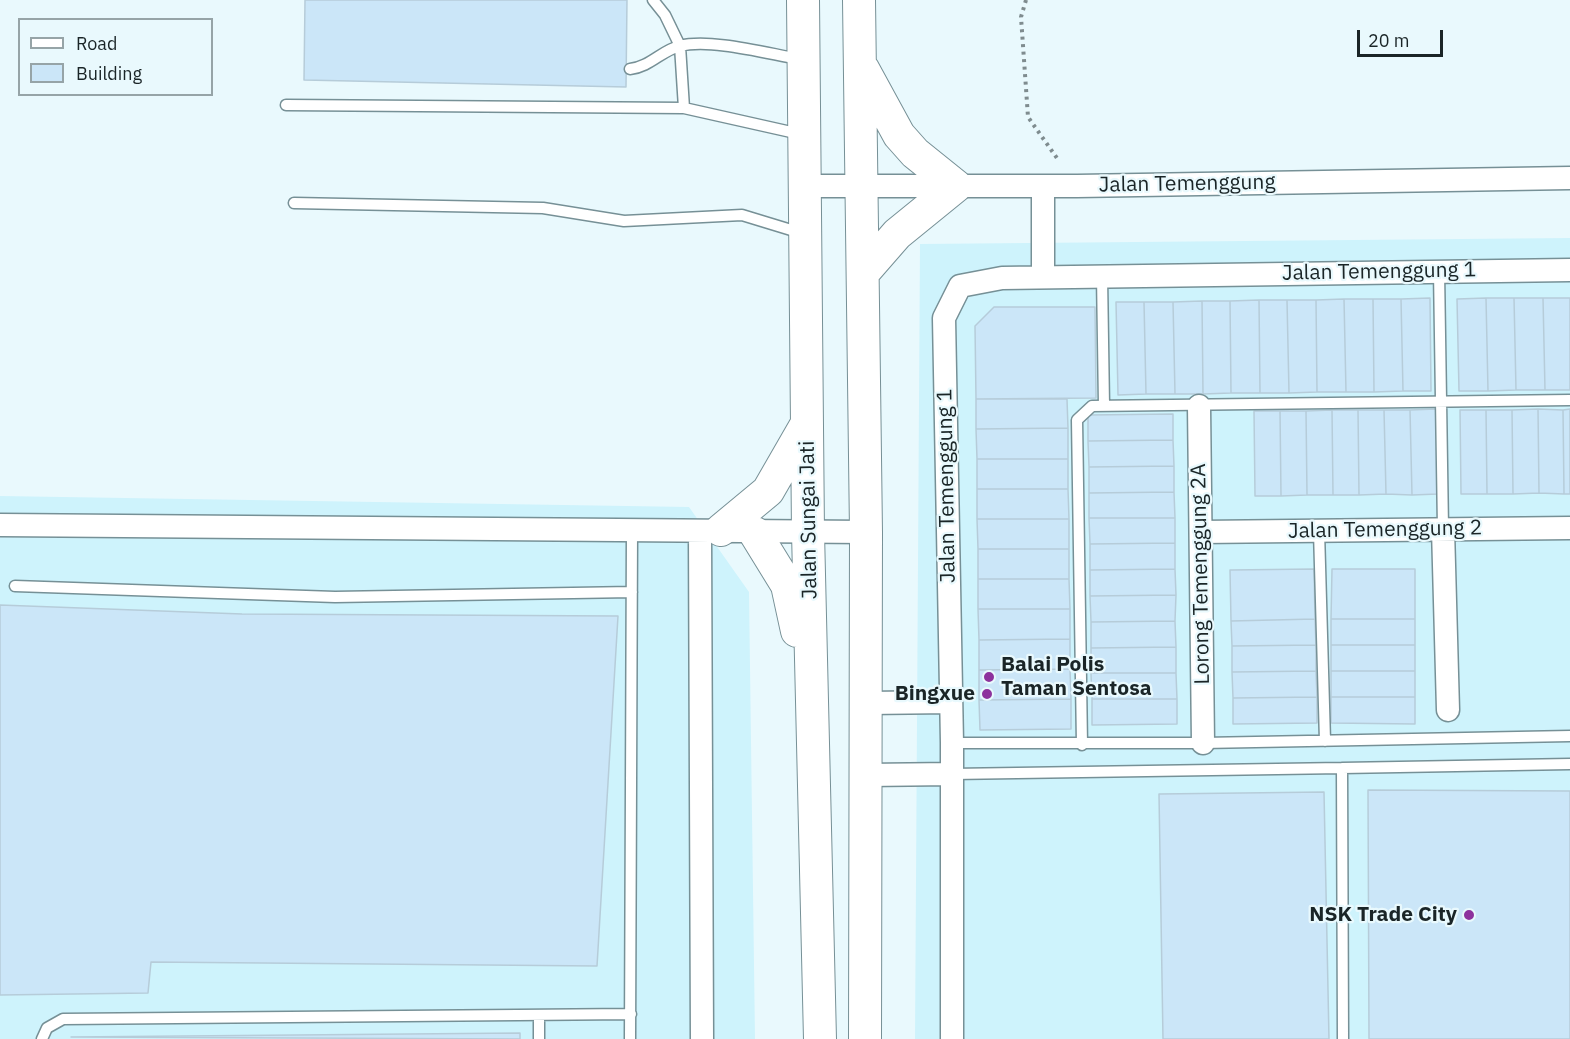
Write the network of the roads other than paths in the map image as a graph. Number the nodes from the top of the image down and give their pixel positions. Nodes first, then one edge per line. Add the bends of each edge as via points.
1 (653, 0) edge
2 (803, 0) edge
3 (858, 0) edge
4 (680, 46) junction
5 (803, 60) junction
6 (860, 63) junction
7 (630, 69) dead end
8 (285, 105) dead end
9 (684, 108) junction
10 (804, 135) junction
11 (1570, 178) edge
12 (804, 186) junction
13 (862, 186) junction
14 (956, 186) junction
15 (1043, 186) junction
16 (294, 203) dead end
17 (805, 234) junction
18 (1044, 262) junction
19 (1570, 270) edge
20 (1439, 272) junction
21 (863, 273) junction
22 (1102, 276) junction
23 (1570, 400) edge
24 (1441, 401) junction
25 (1104, 406) junction
26 (1199, 406) junction
27 (807, 423) junction
28 (0, 525) edge
29 (1570, 528) edge
30 (1443, 530) junction
31 (632, 531) junction
32 (710, 531) junction
33 (1320, 531) junction
34 (808, 532) junction
35 (866, 532) junction
36 (1201, 532) junction
37 (755, 533) junction
38 (15, 586) dead end
39 (632, 592) junction
40 (814, 702) junction
41 (951, 702) junction
42 (867, 703) junction
43 (1448, 710) dead end
44 (1570, 736) edge
45 (1325, 741) junction
46 (952, 743) junction
47 (1203, 743) junction
48 (1082, 745) junction
49 (1570, 764) edge
50 (1342, 768) junction
51 (952, 774) junction
52 (866, 775) junction
53 (630, 1014) junction
54 (539, 1015) junction
55 (42, 1039) edge
56 (539, 1039) edge
57 (630, 1039) edge
58 (702, 1039) edge
59 (820, 1039) edge
60 (865, 1039) edge
61 (952, 1039) edge
62 (1343, 1039) edge

1 - 4 lane
2 - 5 main road, Jalan Sungai Jati
3 - 6 main road
4 - 5 lane via 718,45
4 - 7 lane via 641,68
4 - 9 lane
5 - 10 main road, Jalan Sungai Jati
6 - 13 main road
6 - 14 main road via 899,135
8 - 9 lane
9 - 10 lane
10 - 12 main road, Jalan Sungai Jati
11 - 15 street, Jalan Temenggung
12 - 13 street, Jalan Temenggung
12 - 17 main road, Jalan Sungai Jati
13 - 14 street, Jalan Temenggung
13 - 21 main road
14 - 15 street, Jalan Temenggung
14 - 21 main road via 897,234
15 - 18 street
16 - 17 lane via 543,208 624,221 742,215
17 - 27 main road, Jalan Sungai Jati
18 - 22 street, Jalan Temenggung 1
18 - 41 street, Jalan Temenggung 1 via 1002,278 960,286 944,318
19 - 20 street, Jalan Temenggung 1
20 - 22 street, Jalan Temenggung 1
20 - 24 lane
21 - 35 main road
22 - 25 lane
23 - 24 lane
24 - 26 lane
24 - 30 lane
25 - 26 lane
25 - 48 lane via 1092,406 1077,420
26 - 36 street, Lorong Temenggung 2A
27 - 32 main road via 768,491
27 - 34 main road, Jalan Sungai Jati
28 - 31 street
29 - 30 street, Jalan Temenggung 2
30 - 33 street, Jalan Temenggung 2
30 - 43 street
31 - 32 street
31 - 39 lane
32 - 37 street
32 - 58 street
33 - 36 street, Jalan Temenggung 2
33 - 45 lane
34 - 35 street
34 - 37 street
34 - 40 main road, Jalan Sungai Jati
35 - 42 main road
36 - 47 street, Lorong Temenggung 2A
37 - 40 main road via 787,585
38 - 39 lane via 335,597
39 - 53 lane
40 - 59 main road, Jalan Sungai Jati
41 - 42 street
41 - 46 street, Jalan Temenggung 1
42 - 52 main road
44 - 45 lane
45 - 47 lane
46 - 48 lane
46 - 51 street, Jalan Temenggung 1
47 - 48 lane
49 - 50 lane
50 - 51 lane
50 - 62 lane
51 - 52 street
51 - 61 street, Jalan Temenggung 1
52 - 60 main road
53 - 54 lane
53 - 57 lane
54 - 55 lane via 63,1019 47,1028
54 - 56 lane

